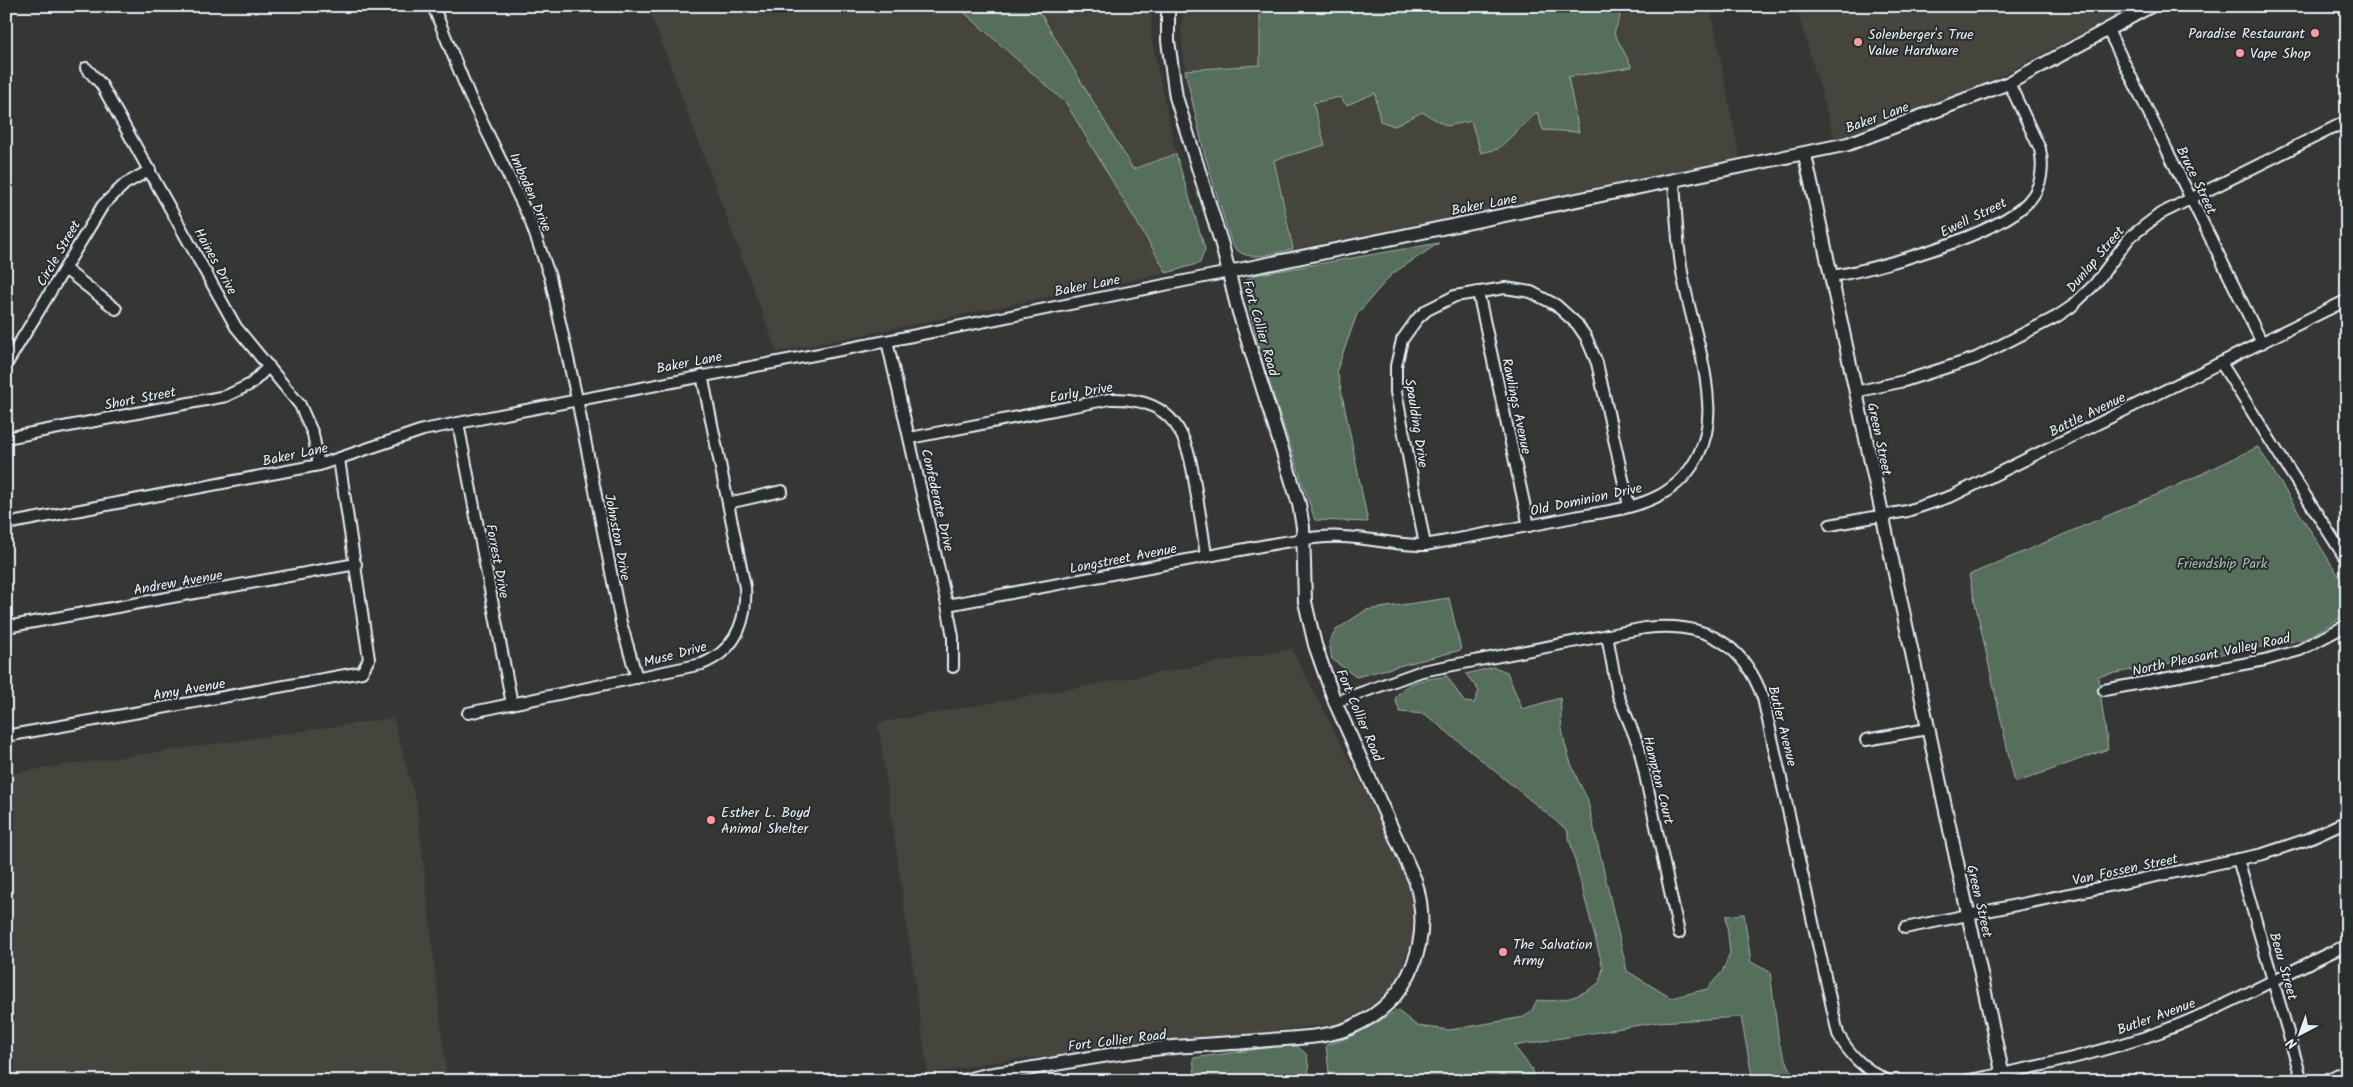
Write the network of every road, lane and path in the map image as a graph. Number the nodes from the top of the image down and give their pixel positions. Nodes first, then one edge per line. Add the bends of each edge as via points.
1 (433, 6) edge
2 (1168, 6) edge
3 (2151, 6) edge
4 (2108, 30) junction
5 (86, 68) dead end
6 (2009, 83) junction
7 (2347, 121) edge
8 (1805, 155) junction
9 (150, 170) junction
10 (1674, 181) junction
11 (2190, 198) junction
12 (65, 269) junction
13 (1229, 272) junction
14 (1830, 276) junction
15 (1478, 292) junction
16 (2347, 300) edge
17 (116, 309) dead end
18 (887, 341) junction
19 (2262, 343) junction
20 (2221, 362) junction
21 (6, 365) edge
22 (269, 366) junction
23 (702, 375) junction
24 (1855, 392) junction
25 (577, 400) junction
26 (458, 423) junction
27 (6, 438) edge
28 (910, 438) junction
29 (339, 460) junction
30 (319, 465) junction
31 (782, 491) dead end
32 (728, 503) junction
33 (1629, 506) junction
34 (1882, 516) junction
35 (6, 524) edge
36 (1529, 526) junction
37 (1830, 526) dead end
38 (1304, 539) junction
39 (1425, 545) junction
40 (1206, 556) junction
41 (2347, 561) edge
42 (356, 564) junction
43 (947, 605) junction
44 (2347, 625) edge
45 (6, 627) edge
46 (1607, 635) junction
47 (953, 667) dead end
48 (637, 678) junction
49 (2104, 690) dead end
50 (1335, 702) junction
51 (512, 704) junction
52 (468, 713) dead end
53 (1927, 729) junction
54 (6, 736) edge
55 (1866, 740) dead end
56 (2347, 820) edge
57 (2238, 859) junction
58 (1968, 916) junction
59 (1905, 928) dead end
60 (1679, 933) dead end
61 (2347, 945) edge
62 (2274, 980) junction
63 (2347, 1070) edge
64 (2003, 1077) edge
65 (965, 1081) edge
66 (1889, 1081) edge
67 (1965, 1081) edge
68 (2302, 1081) edge
69 (2324, 1081) edge

1 - 25 street, Imboden Drive via 470,97 517,190 540,245
2 - 13 street, Fort Collier Road via 1173,85
3 - 4 street, Baker Lane
4 - 6 street, Baker Lane
4 - 11 street, Bruce Street
5 - 9 street, Haines Drive via 102,84
6 - 8 street, Baker Lane via 1870,137
6 - 14 street, Ewell Street via 2042,160 2040,180 2028,202 2004,218 1944,247
7 - 11 street, Dunlap Street
8 - 10 street, Baker Lane
8 - 14 street, Green Street
9 - 12 street, Circle Street via 126,184 103,206
9 - 22 street, Haines Drive via 236,327
10 - 13 street, Baker Lane
10 - 33 street, Old Dominion Drive via 1679,253 1706,384 1709,423 1701,452 1684,476 1662,494
11 - 19 street, Bruce Street
11 - 24 street, Dunlap Street via 2160,214 2130,237 2095,284 2056,317 1976,358 1904,381
12 - 17 street
12 - 21 street, Circle Street
13 - 18 street, Baker Lane
13 - 38 street, Fort Collier Road via 1294,485
14 - 24 street, Green Street
15 - 33 street, Spaulding Drive via 1505,288 1544,297 1566,313 1586,337 1597,363
15 - 36 street, Rawlings Avenue
15 - 39 street, Spaulding Drive via 1455,296 1427,310 1408,330 1398,354 1396,392
16 - 19 street, Battle Avenue
18 - 23 street, Baker Lane
18 - 28 street, Confederate Drive
19 - 20 street, Battle Avenue
20 - 34 street, Battle Avenue via 1958,494
20 - 41 street
22 - 27 street, Short Street via 251,384 226,396
22 - 30 street, Haines Drive via 308,419
23 - 25 street, Baker Lane
23 - 32 street, Muse Drive
24 - 34 street, Green Street
25 - 26 street, Baker Lane
25 - 48 street, Johnston Drive via 621,622
26 - 29 street, Baker Lane via 423,430
26 - 51 street, Forrest Drive
28 - 40 street, Early Drive via 1110,399 1149,404 1172,420 1187,443
28 - 43 street, Confederate Drive
29 - 30 street, Baker Lane
29 - 42 street
30 - 35 street, Baker Lane
31 - 32 street
32 - 48 street, Muse Drive via 745,587 745,614 738,635 713,660
33 - 36 street, Old Dominion Drive
34 - 37 street, Battle Avenue
34 - 53 street, Green Street
36 - 39 street, Old Dominion Drive
38 - 39 street, Old Dominion Drive via 1342,536
38 - 40 street, Longstreet Avenue
38 - 50 street, Fort Collier Road via 1304,594 1309,624
40 - 43 street, Longstreet Avenue
42 - 45 street, Andrew Avenue
42 - 54 street, Amy Avenue via 369,659 366,668 358,675
43 - 47 street, Confederate Drive via 953,636
44 - 49 street, North Pleasant Valley Road via 2300,650 2264,660
46 - 50 street, Butler Avenue via 1422,671
46 - 60 street, Hampton Court via 1618,695 1639,747
46 - 66 street, Butler Avenue via 1664,626 1696,629 1724,642 1751,670 1763,698 1777,755 1838,1034 1854,1058
48 - 51 street, Muse Drive
50 - 65 street, Fort Collier Road via 1420,895 1423,927 1418,954 1392,998 1366,1020 1338,1031 1163,1048
51 - 52 street, Muse Drive
53 - 55 street
53 - 58 street, Green Street
56 - 57 street, Van Fossen Street via 2290,846
57 - 58 street, Van Fossen Street
57 - 62 street, Beau Street
58 - 59 street, Van Fossen Street
58 - 64 street, Green Street
61 - 62 street, Butler Avenue
62 - 64 street, Butler Avenue via 2161,1031
62 - 68 street, Beau Street
63 - 69 street
64 - 67 street, Butler Avenue

